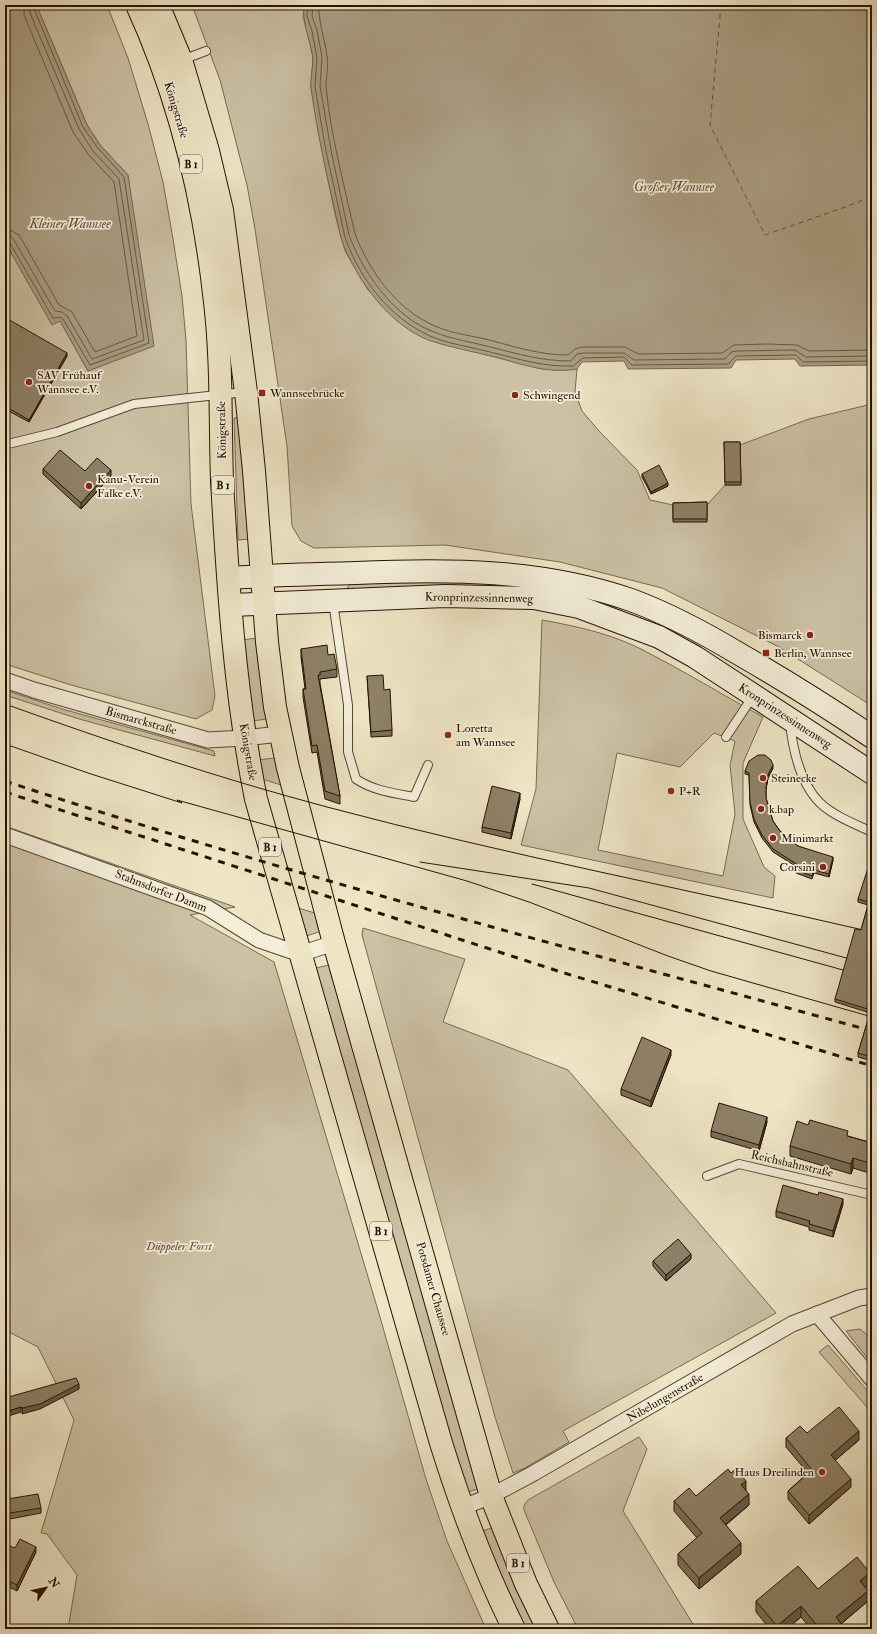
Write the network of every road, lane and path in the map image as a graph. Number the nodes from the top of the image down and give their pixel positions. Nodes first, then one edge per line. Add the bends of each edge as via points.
1 (137, 5) edge
2 (158, 5) edge
3 (206, 51) dead end
4 (172, 63) junction
5 (246, 392) junction
6 (221, 395) junction
7 (5, 443) edge
8 (331, 574) junction
9 (261, 576) junction
10 (229, 578) junction
11 (332, 601) junction
12 (264, 604) junction
13 (231, 605) junction
14 (770, 671) junction
15 (5, 680) edge
16 (753, 695) junction
17 (789, 719) junction
18 (280, 734) junction
19 (726, 737) dead end
20 (872, 737) edge
21 (244, 738) junction
22 (428, 765) dead end
23 (872, 773) edge
24 (872, 832) edge
25 (5, 835) edge
26 (334, 943) junction
27 (300, 954) junction
28 (707, 1176) dead end
29 (872, 1194) edge
30 (872, 1296) edge
31 (817, 1314) junction
32 (872, 1379) edge
33 (491, 1496) junction
34 (461, 1508) junction
35 (514, 1629) edge
36 (548, 1629) edge

1 - 4 main road, Königstraße / B 1
2 - 4 main road, Königstraße / B 1
3 - 4 lane
4 - 5 main road, Königstraße / B 1 via 208,151 222,210
4 - 6 main road, Königstraße / B 1 via 202,214 215,303
5 - 6 lane
5 - 9 main road, Königstraße / B 1
6 - 7 lane via 134,404 57,432
6 - 10 main road, Königstraße / B 1 via 222,478
8 - 9 main road, Kronprinzessinnenweg
8 - 11 main road
8 - 14 main road, Kronprinzessinnenweg via 419,571 538,577 631,600 669,616
9 - 10 main road, Kronprinzessinnenweg
9 - 12 main road, Königstraße / B 1
10 - 13 main road, Königstraße / B 1
11 - 12 main road, Kronprinzessinnenweg
11 - 16 main road, Kronprinzessinnenweg via 445,596 534,598 579,607 659,637
11 - 22 lane via 348,705 348,752 356,779 381,791 414,797
12 - 13 main road, Kronprinzessinnenweg
12 - 18 main road, Königstraße / B 1 via 270,671
13 - 21 main road, Königstraße / B 1
14 - 16 main road
14 - 20 main road, Kronprinzessinnenweg
15 - 21 street, Bismarckstraße via 208,740
16 - 17 main road, Kronprinzessinnenweg
16 - 19 lane
17 - 23 main road, Kronprinzessinnenweg
17 - 24 lane via 801,775 820,803 842,818
18 - 21 street, Bismarckstraße
18 - 26 main road, Königstraße / B 1
21 - 27 main road, Königstraße / B 1 via 256,799
25 - 27 street, Stahnsdorfer Damm via 208,908 259,940
26 - 27 street
26 - 33 main road, Potsdamer Chaussee / B 1
27 - 34 main road, B 1
28 - 29 lane, Reichsbahnstraße via 739,1164
30 - 31 street, Nibelungenstraße via 859,1298
31 - 32 street
31 - 33 street, Nibelungenstraße via 792,1324
33 - 34 street, Nibelungenstraße
33 - 36 main road, Potsdamer Chaussee / B 1 via 526,1584
34 - 35 main road, B 1 via 497,1596

